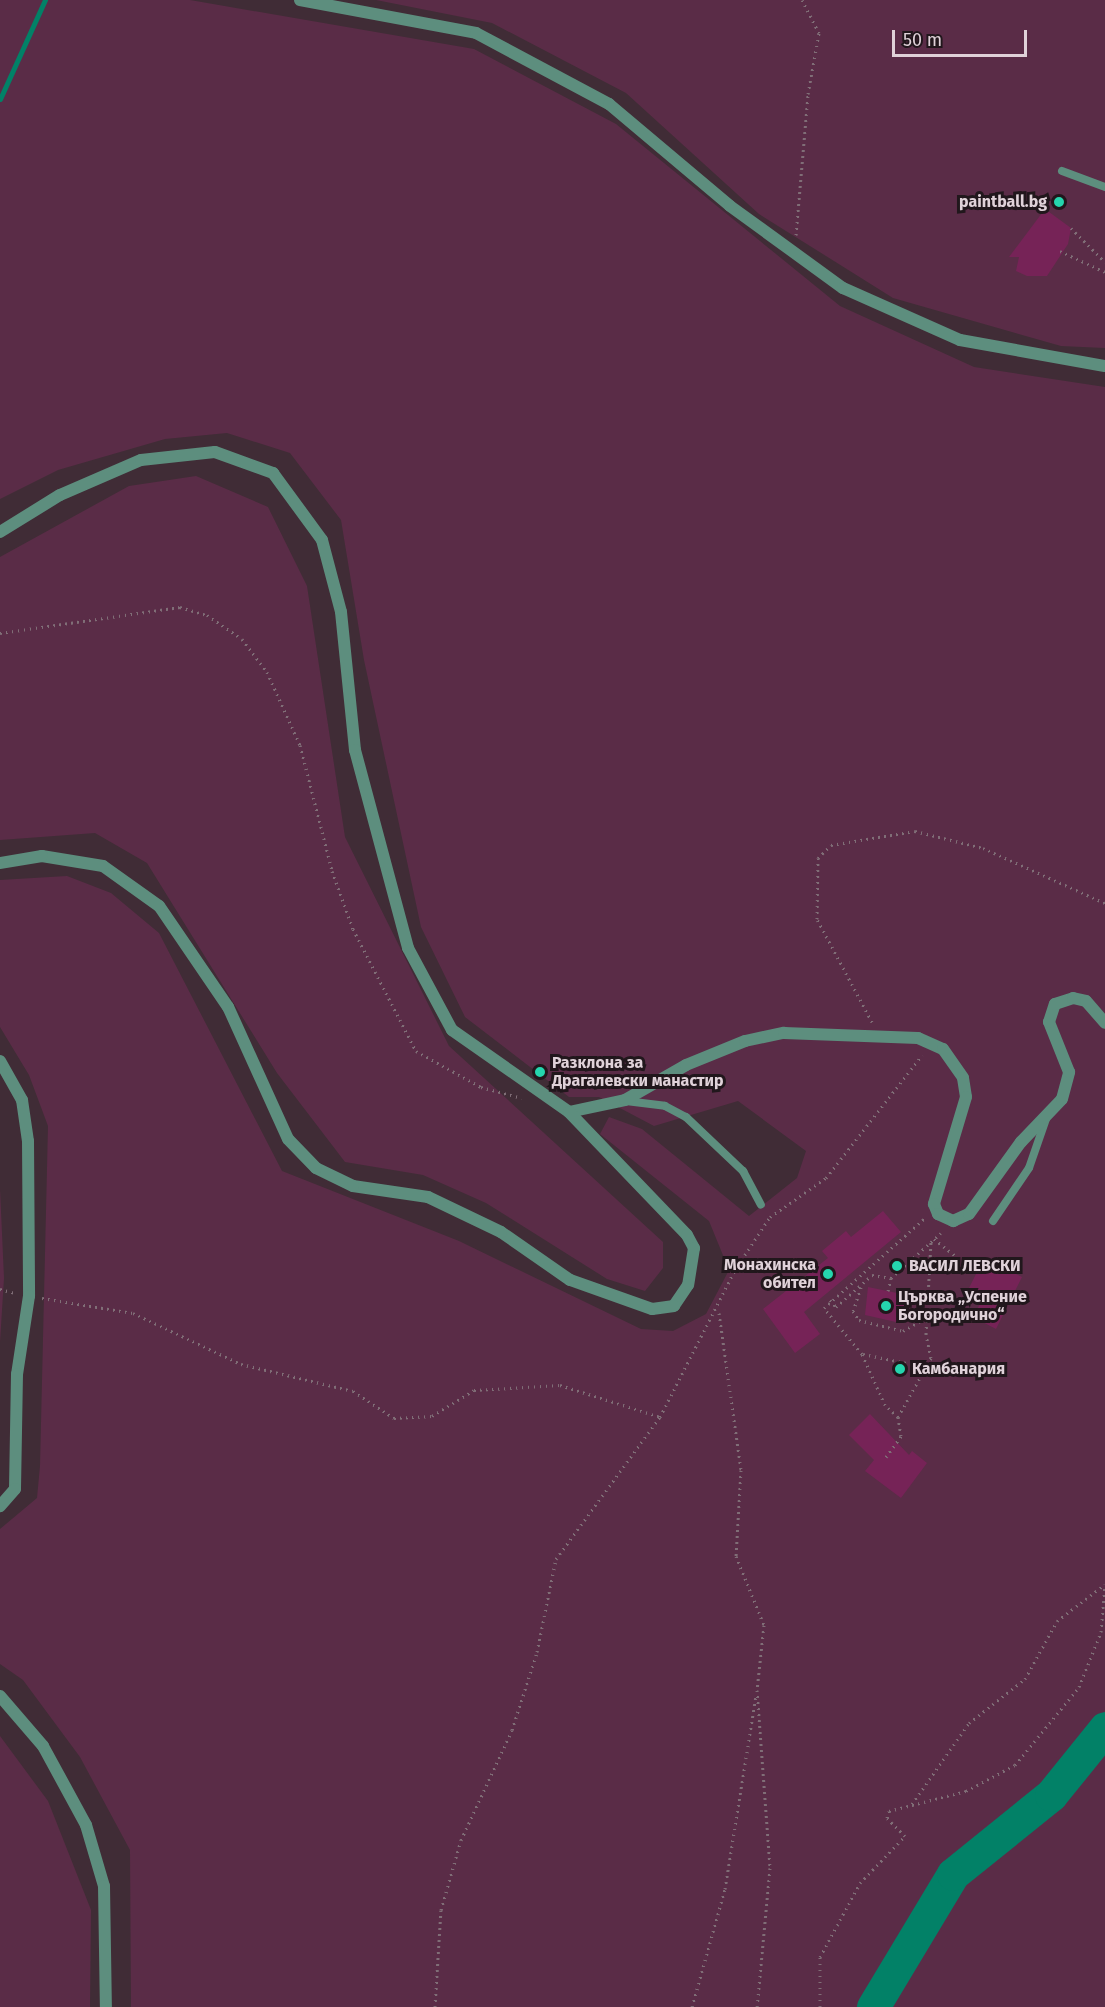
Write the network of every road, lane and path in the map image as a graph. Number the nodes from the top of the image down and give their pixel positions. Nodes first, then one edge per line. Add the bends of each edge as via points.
1 (300, 0) edge
2 (802, 0) edge
3 (1062, 171) dead end
4 (1105, 187) edge
5 (1071, 228) dead end
6 (1060, 251) dead end
7 (795, 254) junction
8 (1105, 262) edge
9 (1105, 272) edge
10 (1105, 366) edge
11 (0, 532) edge
12 (0, 633) edge
13 (0, 863) edge
14 (1105, 903) edge
15 (1105, 1023) edge
16 (879, 1034) junction
17 (944, 1049) junction
18 (0, 1061) edge
19 (625, 1100) junction
20 (550, 1102) junction
21 (569, 1112) junction
22 (1048, 1115) junction
23 (761, 1205) dead end
24 (935, 1209) junction
25 (953, 1221) junction
26 (993, 1221) dead end
27 (934, 1239) junction
28 (931, 1242) junction
29 (971, 1268) dead end
30 (891, 1278) junction
31 (861, 1285) junction
32 (0, 1289) edge
33 (888, 1292) dead end
34 (29, 1296) junction
35 (830, 1300) junction
36 (719, 1311) junction
37 (927, 1317) junction
38 (862, 1354) junction
39 (926, 1367) junction
40 (660, 1417) junction
41 (898, 1417) junction
42 (886, 1457) dead end
43 (0, 1506) edge
44 (1105, 1584) edge
45 (757, 1690) junction
46 (0, 1696) edge
47 (912, 1803) junction
48 (106, 2007) edge
49 (435, 2007) edge
50 (692, 2007) edge
51 (757, 2007) edge
52 (819, 2007) edge

1 - 7 street via 476,33 609,104
2 - 7 path via 819,33 807,94
3 - 4 lane
5 - 8 path
6 - 9 path
7 - 10 street via 843,288 960,340
11 - 20 street via 60,495 141,460 215,452 273,473 322,540 341,612 355,750 408,948 452,1030
12 - 20 path via 180,607 207,615 242,639 267,672 300,745 332,872 350,919 416,1051 481,1087
13 - 21 street via 42,855 103,866 159,906 228,1006 288,1139 316,1168 353,1186 428,1197 501,1233 570,1280 651,1309 674,1306 688,1285 694,1248
14 - 16 path via 983,848 915,831 831,845 818,858 817,919
15 - 22 street via 1086,1001 1073,998 1055,1004 1050,1012 1069,1072 1062,1099
16 - 17 street via 918,1038
16 - 19 street via 784,1033 745,1041 686,1065
17 - 24 street via 963,1078 966,1097
17 - 36 path via 917,1057 826,1178 770,1217 735,1270
18 - 34 street via 22,1100 28,1141
19 - 21 street
19 - 23 lane via 665,1106 686,1117 743,1171
20 - 21 street
22 - 25 street via 969,1214
22 - 26 lane via 1029,1168
24 - 25 street
24 - 35 path
25 - 27 path
27 - 28 path
27 - 29 path
28 - 30 path
28 - 37 path
30 - 31 path via 872,1275
30 - 33 path
31 - 35 path via 836,1307
31 - 37 path via 854,1311 859,1320 903,1330
32 - 34 path
34 - 40 path via 133,1313 241,1364 353,1391 394,1418 432,1416 474,1390 560,1385
34 - 43 street via 17,1374 15,1489
35 - 38 path via 824,1308
36 - 40 path
36 - 45 path via 741,1470 736,1556 764,1625
37 - 39 path via 932,1349
38 - 39 path
38 - 41 path via 885,1405
39 - 41 path
40 - 49 path via 556,1559 537,1653 512,1730 461,1840 441,1910
41 - 42 path via 901,1436
44 - 47 path via 1058,1621 1025,1679 969,1723
44 - 47 path via 1101,1632 1079,1687 1015,1765 966,1791 927,1804
45 - 50 path via 725,1889
45 - 51 path via 770,1868
46 - 48 street via 43,1746 86,1825 104,1886
47 - 52 path via 889,1811 887,1818 905,1836 860,1883 820,1957

